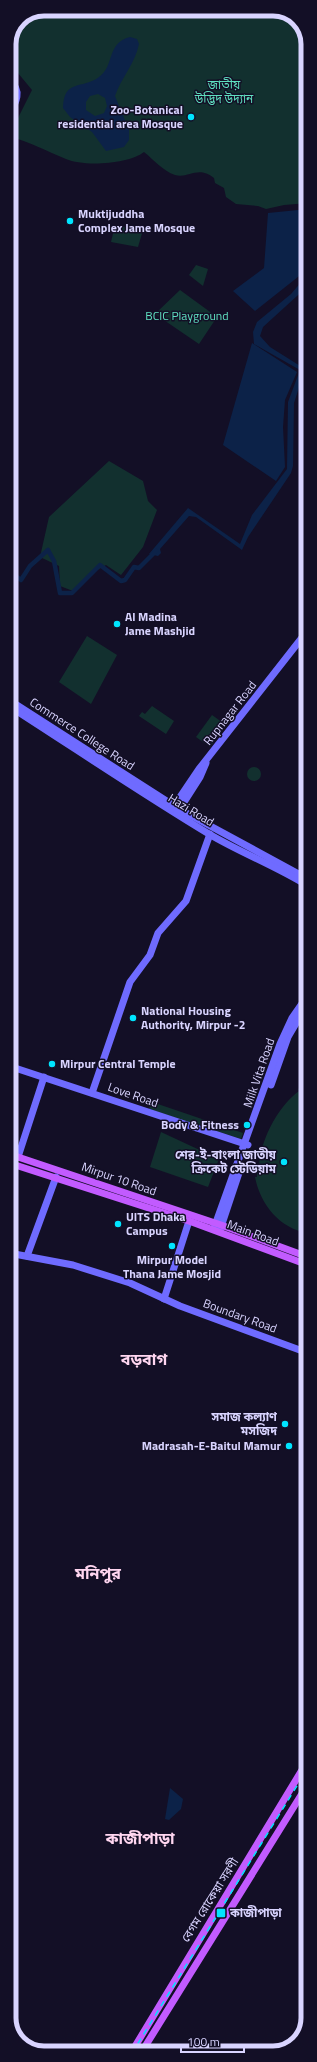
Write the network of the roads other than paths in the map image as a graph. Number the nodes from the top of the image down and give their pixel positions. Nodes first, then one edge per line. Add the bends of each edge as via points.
1 (16, 88) edge
2 (16, 100) edge
3 (301, 639) edge
4 (16, 705) edge
5 (16, 711) edge
6 (67, 744) joint
7 (175, 810) junction
8 (210, 834) junction
9 (301, 875) edge
10 (301, 882) edge
11 (301, 1008) edge
12 (301, 1012) edge
13 (295, 1019) junction
14 (16, 1069) edge
15 (16, 1072) edge
16 (43, 1080) junction
17 (92, 1093) junction
18 (143, 1113) junction
19 (246, 1147) junction
20 (18, 1157) joint
21 (16, 1164) edge
22 (56, 1177) junction
23 (159, 1208) junction
24 (189, 1221) junction
25 (217, 1227) junction
26 (16, 1255) edge
27 (301, 1255) edge
28 (27, 1256) junction
29 (301, 1262) edge
30 (164, 1299) junction
31 (301, 1350) edge
32 (301, 1772) edge
33 (301, 1795) edge
34 (266, 1832) junction
35 (275, 1837) junction
36 (135, 2046) edge
37 (145, 2046) edge

1 - 2 street
3 - 7 street, Rupnagar Road via 198,769
4 - 7 street, Commerce College Road
5 - 6 street, Commerce College Road
6 - 7 street, Hazi Road
7 - 8 street, Hazi Road
7 - 9 street, Hazi Road
8 - 10 street, Hazi Road
8 - 17 street via 186,901 158,933 150,955 130,982
11 - 13 street, Milk Vita Road
12 - 13 street, Milk Vita Road
13 - 19 street, Milk Vita Road via 275,1056
14 - 16 street, Love Road
15 - 16 street, Love Road
16 - 17 street, Love Road
16 - 18 street, Love Road
16 - 20 street
17 - 18 street, Love Road
18 - 19 street, Love Road
19 - 25 street, Milk Vita Road
20 - 23 main road, Mirpur 10 Road
21 - 22 main road, Mirpur 10 Road
22 - 23 main road, Mirpur 10 Road
22 - 28 street
23 - 24 main road, Mirpur 10 Road
23 - 25 main road, Mirpur 10 Road
24 - 25 main road, Main Road
24 - 30 street
25 - 27 main road, Main Road
25 - 29 main road, Main Road
26 - 28 street, Boundary Road
28 - 30 street, Boundary Road via 97,1272 130,1283
30 - 31 street, Boundary Road
32 - 34 main road, বেগম রোকেয়া সরণী
33 - 35 main road, বেগম রোকেয়া সরণী
34 - 35 main road
34 - 36 main road, বেগম রোকেয়া সরণী via 206,1925
35 - 37 main road, বেগম রোকেয়া সরণী

